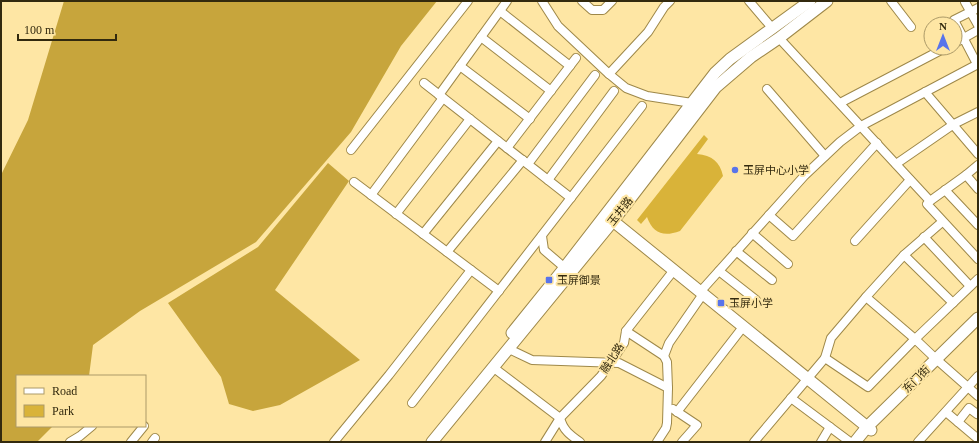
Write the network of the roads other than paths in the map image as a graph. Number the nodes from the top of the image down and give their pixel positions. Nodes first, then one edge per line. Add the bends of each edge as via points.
1 (468, 1) edge
2 (507, 1) edge
3 (542, 1) edge
4 (582, 1) edge
5 (612, 1) edge
6 (670, 1) edge
7 (749, 1) edge
8 (828, 1) edge
9 (891, 1) edge
10 (806, 2) edge
11 (965, 2) edge
12 (974, 10) edge
13 (500, 11) junction
14 (962, 16) edge
15 (978, 25) edge
16 (911, 27) dead end
17 (978, 30) edge
18 (776, 33) junction
19 (480, 37) junction
20 (963, 38) joint
21 (930, 56) edge
22 (576, 58) dead end
23 (978, 64) edge
24 (460, 66) junction
25 (570, 66) junction
26 (608, 74) junction
27 (595, 75) dead end
28 (424, 83) dead end
29 (767, 89) dead end
30 (551, 91) junction
31 (614, 92) dead end
32 (925, 92) junction
33 (441, 96) junction
34 (692, 103) junction
35 (840, 103) junction
36 (642, 106) dead end
37 (978, 112) edge
38 (470, 119) junction
39 (530, 119) junction
40 (861, 126) junction
41 (498, 141) junction
42 (877, 143) junction
43 (507, 148) junction
44 (351, 150) dead end
45 (978, 154) edge
46 (825, 156) junction
47 (525, 162) junction
48 (896, 164) junction
49 (978, 165) edge
50 (966, 175) junction
51 (548, 180) junction
52 (910, 180) junction
53 (354, 182) dead end
54 (978, 189) edge
55 (945, 190) junction
56 (370, 194) junction
57 (571, 198) junction
58 (930, 201) junction
59 (396, 214) junction
60 (769, 215) junction
61 (609, 218) junction
62 (942, 222) junction
63 (978, 225) edge
64 (752, 233) junction
65 (423, 234) junction
66 (542, 236) junction
67 (924, 237) junction
68 (855, 241) dead end
69 (447, 252) junction
70 (736, 252) junction
71 (527, 255) junction
72 (904, 255) junction
73 (978, 259) edge
74 (788, 264) dead end
75 (563, 269) junction
76 (471, 270) junction
77 (674, 270) junction
78 (719, 271) junction
79 (978, 278) edge
80 (772, 280) dead end
81 (970, 286) junction
82 (499, 292) junction
83 (702, 293) junction
84 (866, 297) junction
85 (756, 300) dead end
86 (953, 303) junction
87 (978, 318) edge
88 (978, 326) edge
89 (743, 327) junction
90 (626, 331) junction
91 (915, 339) junction
92 (509, 349) junction
93 (664, 356) junction
94 (825, 358) junction
95 (938, 361) junction
96 (611, 362) junction
97 (494, 368) junction
98 (978, 376) edge
99 (807, 378) junction
100 (668, 388) junction
101 (967, 388) junction
102 (978, 396) edge
103 (791, 398) junction
104 (412, 404) dead end
105 (667, 405) junction
106 (677, 412) junction
107 (946, 412) junction
108 (978, 413) edge
109 (560, 418) junction
110 (958, 422) junction
111 (91, 427) edge
112 (143, 427) edge
113 (830, 428) junction
114 (869, 429) junction
115 (921, 441) edge
116 (978, 441) edge
117 (70, 442) edge
118 (131, 442) edge
119 (334, 442) edge
120 (424, 442) edge
121 (432, 442) edge
122 (545, 442) edge
123 (580, 442) edge
124 (657, 442) edge
125 (682, 442) edge
126 (754, 442) edge
127 (821, 442) edge
128 (850, 442) edge
129 (855, 442) edge
130 (862, 442) edge

1 - 44 street
2 - 13 street
3 - 26 street via 558,26
4 - 5 street via 592,10 603,10
6 - 26 street via 648,32
7 - 18 street
8 - 18 street, 玉井路
9 - 16 street
10 - 18 street, 玉井路
11 - 12 street
12 - 14 street
12 - 15 street
13 - 19 street
13 - 25 street
17 - 20 street
18 - 34 street, 玉井路 via 730,59 715,73
18 - 35 street
18 - 61 street, 玉井路 via 716,87
19 - 24 street
19 - 30 street
20 - 23 street
21 - 35 street
22 - 25 street
23 - 32 street
24 - 33 street
24 - 39 street
25 - 30 street
26 - 34 street via 626,88 647,96
27 - 47 street
28 - 33 street
29 - 46 street
30 - 39 street
31 - 51 street
32 - 40 street
32 - 45 street
33 - 38 street
33 - 56 street
34 - 61 street, 玉井路
35 - 40 street
36 - 57 street
37 - 48 street via 954,124
38 - 41 street
38 - 59 street
39 - 43 street
40 - 42 street
40 - 46 street
41 - 43 street
41 - 65 street
42 - 48 street
42 - 60 street via 793,236
43 - 47 street
46 - 60 street
47 - 51 street
47 - 69 street
48 - 52 street
49 - 50 street
50 - 54 street
50 - 55 street
51 - 57 street
52 - 58 street
52 - 68 street
53 - 56 street
55 - 58 street
55 - 63 street
56 - 59 street
57 - 66 street
58 - 62 street via 927,204
59 - 65 street
60 - 64 street
61 - 75 street, 玉井路
61 - 77 street
61 - 92 street, 玉井路
62 - 67 street
62 - 73 street
64 - 70 street
64 - 74 street
65 - 69 street
66 - 71 street
66 - 75 street via 544,250
67 - 72 street
67 - 81 street
69 - 76 street
70 - 78 street
70 - 80 street
71 - 75 street via 541,254
71 - 82 street
72 - 84 street
72 - 86 street
75 - 120 street, 玉井路
76 - 82 street
76 - 119 street
77 - 83 street
77 - 90 street, 融北路
78 - 83 street
78 - 85 street
79 - 81 street
81 - 86 street
82 - 104 street
83 - 89 street
83 - 93 street via 669,343
84 - 91 street
84 - 94 street via 831,338
86 - 91 street
87 - 95 street, 东门街
88 - 95 street, 东门街
89 - 99 street
89 - 106 street
90 - 93 street
90 - 96 street, 融北路 via 624,343
91 - 94 street via 868,387
91 - 95 street
92 - 96 street via 532,360
92 - 97 street, 玉井路
93 - 100 street via 667,362
94 - 99 street
95 - 101 street
95 - 114 street, 东门街
96 - 100 street via 620,363
96 - 109 street, 融北路 via 601,376
97 - 109 street
97 - 121 street, 玉井路
98 - 101 street
99 - 103 street
99 - 114 street
100 - 105 street
101 - 102 street
101 - 107 street
103 - 113 street
103 - 126 street
105 - 106 street
105 - 124 street via 666,428
106 - 125 street via 697,425
107 - 110 street
107 - 115 street
108 - 110 street via 969,408
109 - 122 street, 融北路
109 - 123 street via 562,427
110 - 116 street
111 - 117 street
112 - 118 street
113 - 127 street
113 - 128 street
114 - 129 street, 东门街
114 - 130 street, 东门街

